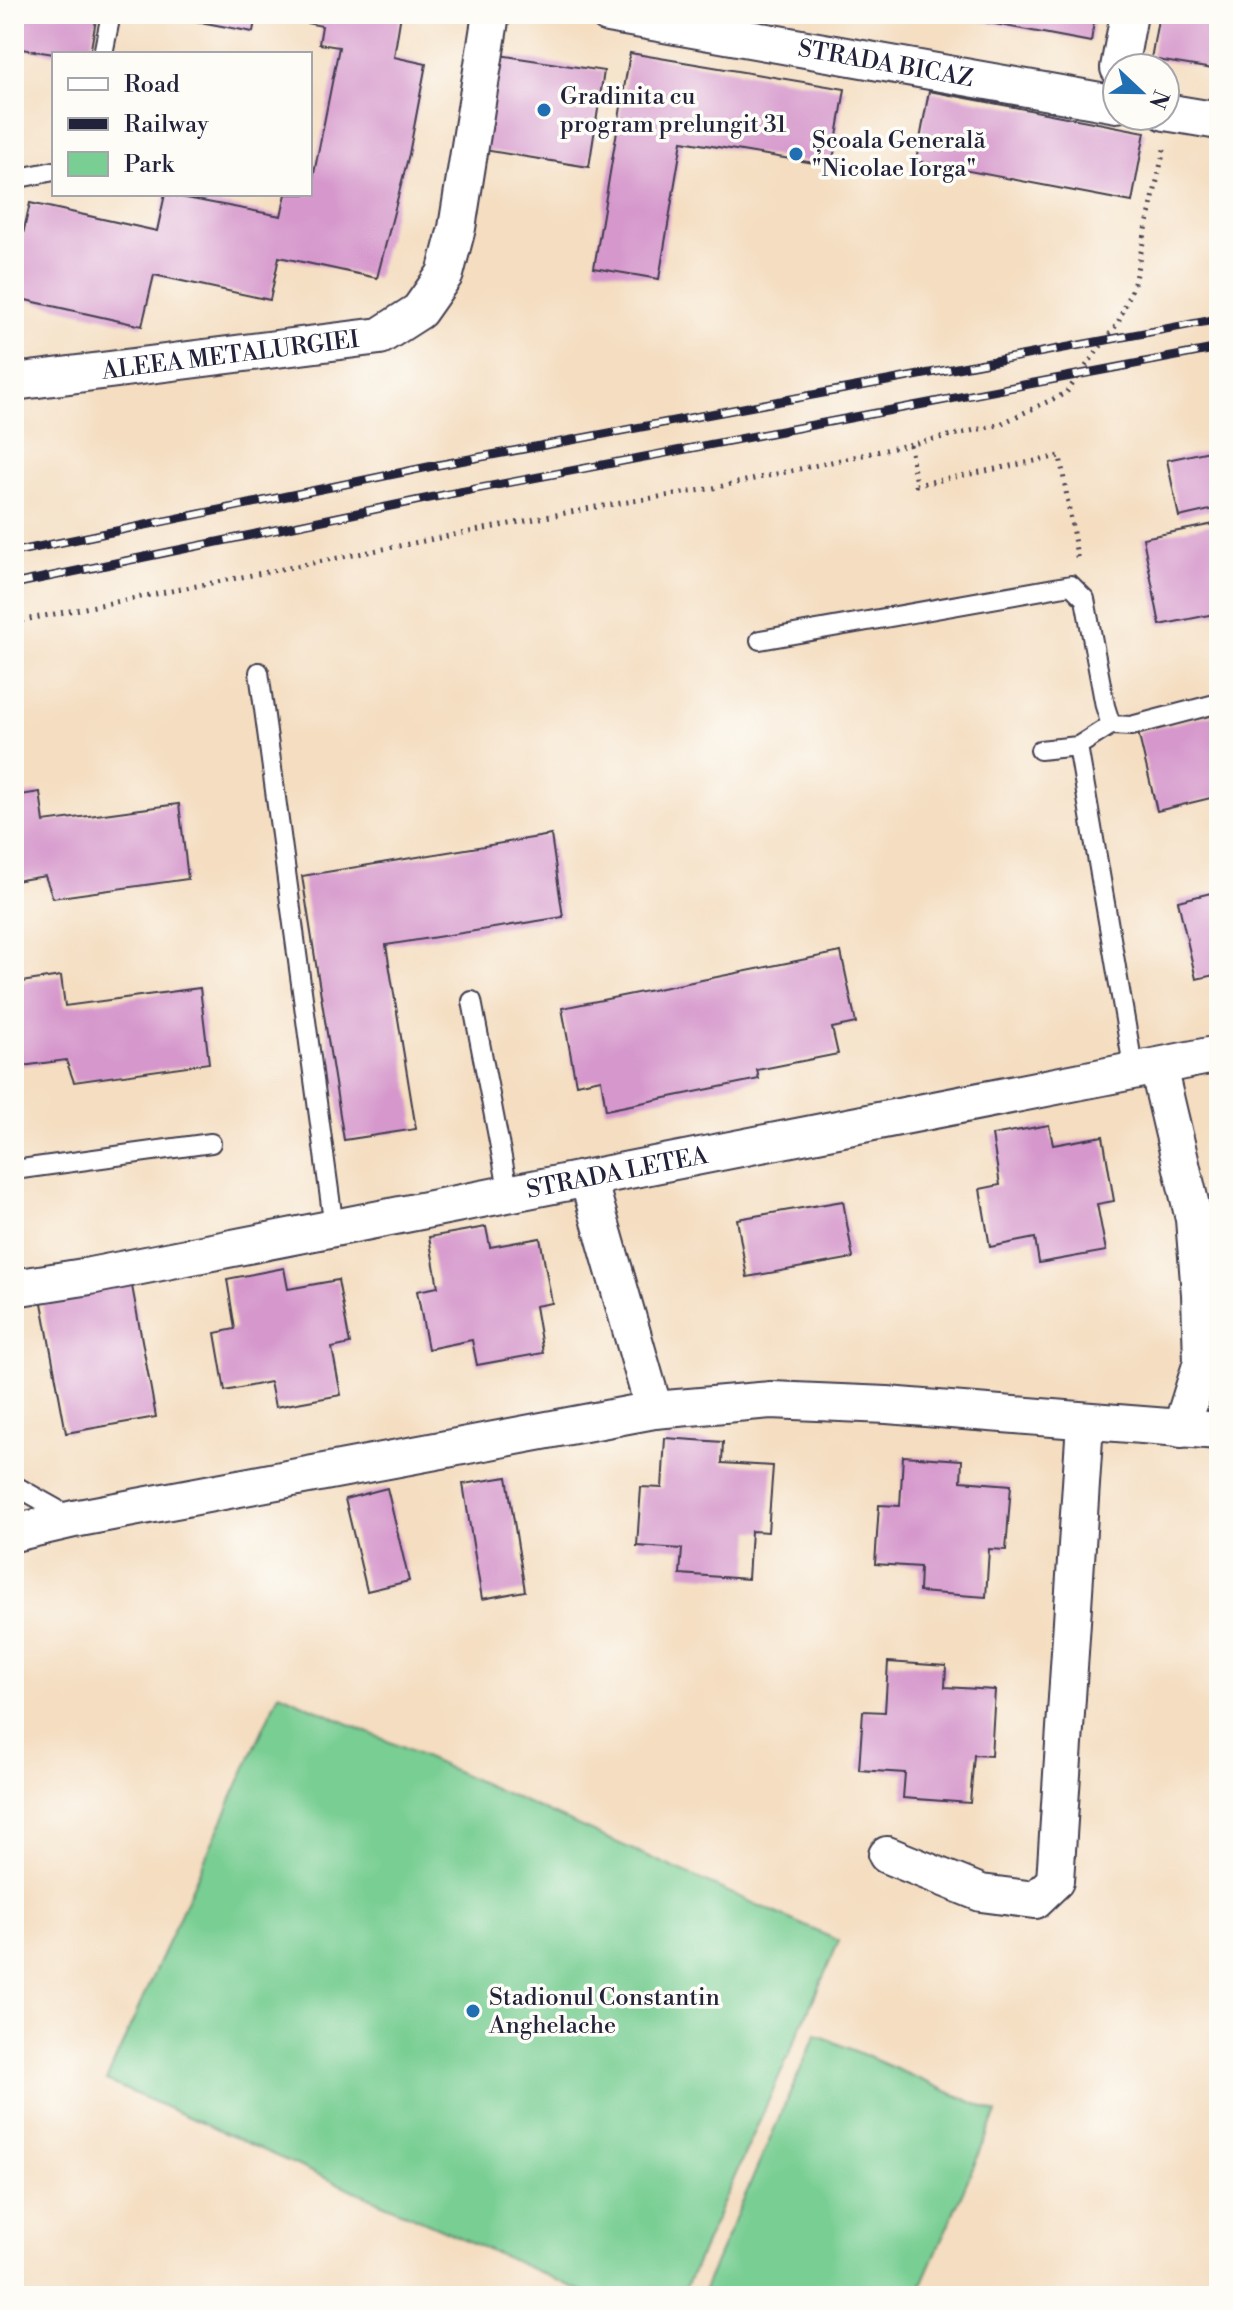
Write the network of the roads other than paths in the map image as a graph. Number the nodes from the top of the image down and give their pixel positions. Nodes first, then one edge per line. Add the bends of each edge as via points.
1 (111, 14) edge
2 (491, 14) edge
3 (608, 14) edge
4 (1129, 14) edge
5 (103, 52) edge
6 (1122, 52) edge
7 (1101, 93) edge
8 (1181, 115) edge
9 (1219, 121) edge
10 (52, 171) edge
11 (14, 179) edge
12 (14, 382) edge
13 (760, 640) dead end
14 (259, 672) dead end
15 (1219, 703) edge
16 (1111, 725) junction
17 (1078, 746) junction
18 (1040, 750) dead end
19 (472, 1001) dead end
20 (1219, 1054) edge
21 (1146, 1069) junction
22 (211, 1143) dead end
23 (14, 1170) edge
24 (588, 1179) junction
25 (509, 1194) junction
26 (334, 1228) junction
27 (14, 1288) edge
28 (654, 1410) junction
29 (1085, 1423) junction
30 (1181, 1429) junction
31 (1219, 1431) edge
32 (14, 1485) edge
33 (74, 1519) junction
34 (14, 1533) edge
35 (887, 1855) dead end

1 - 5 lane
2 - 12 street, ALEEA METALURGIEI via 457,228 445,274 419,311 380,336
3 - 7 street, STRADA BICAZ
4 - 6 street
8 - 9 street
10 - 11 lane
13 - 16 lane via 1071,585 1085,599
14 - 26 lane
15 - 16 lane via 1131,726
16 - 17 lane
17 - 18 lane
17 - 21 lane
19 - 25 lane
20 - 21 street, STRADA LETEA
21 - 24 street, STRADA LETEA
21 - 30 street via 1194,1219 1202,1362
22 - 23 lane
24 - 25 street, STRADA LETEA
24 - 28 street
25 - 26 street, STRADA LETEA
26 - 27 street, STRADA LETEA
28 - 29 street via 786,1401
28 - 33 street
29 - 30 street
29 - 35 street via 1055,1881 1035,1900 981,1893
30 - 31 street
32 - 33 lane
33 - 34 street

